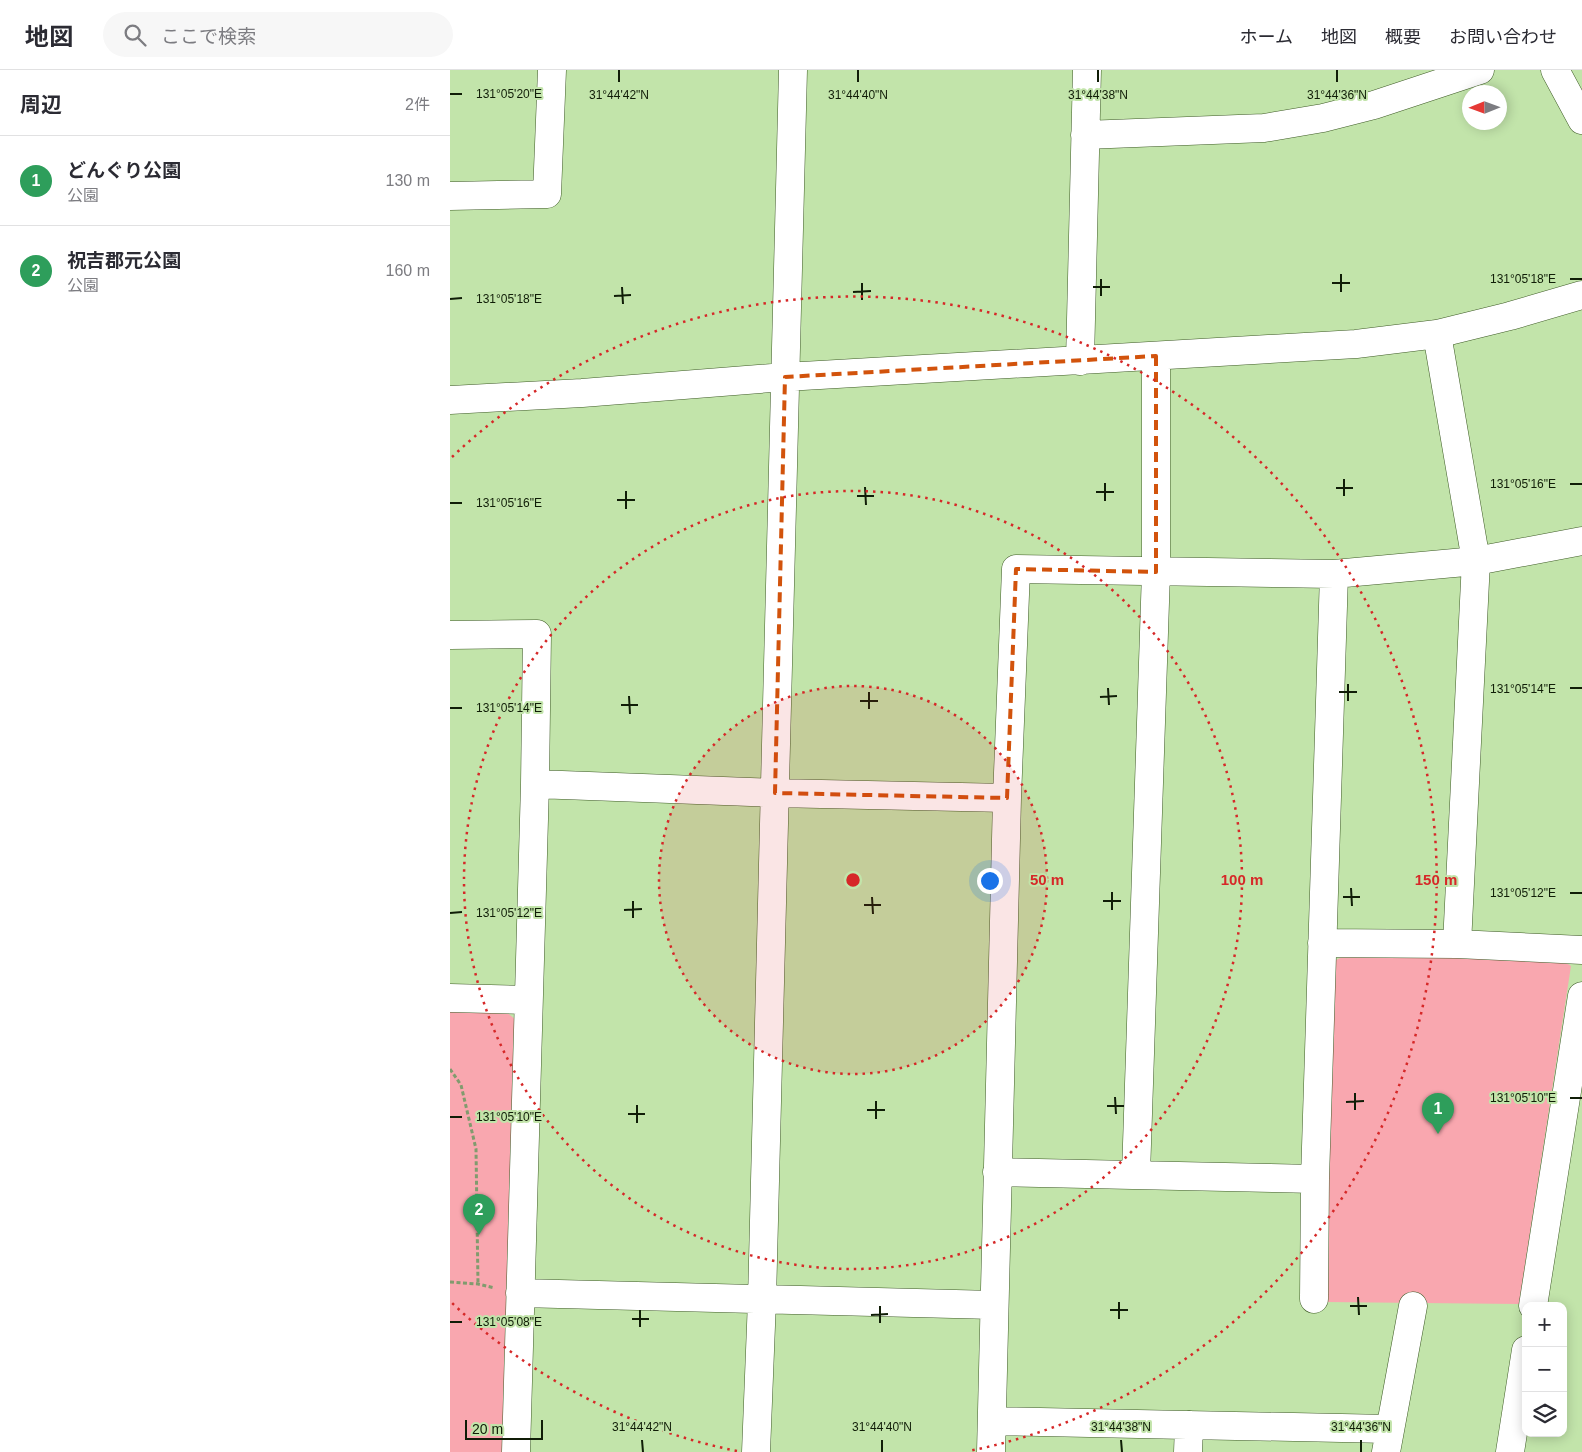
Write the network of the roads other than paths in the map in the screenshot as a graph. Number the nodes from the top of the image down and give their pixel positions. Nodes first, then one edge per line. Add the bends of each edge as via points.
1 (552, 70) edge
2 (792, 70) edge
3 (1087, 70) edge
4 (1480, 70) edge
5 (1554, 70) edge
6 (1582, 120) edge
7 (1085, 135) junction
8 (450, 196) edge
9 (1582, 295) edge
10 (1437, 334) junction
11 (1156, 356) junction
12 (1080, 361) junction
13 (785, 377) junction
14 (450, 400) edge
15 (1582, 541) edge
16 (1476, 561) junction
17 (1156, 572) junction
18 (1334, 574) junction
19 (450, 635) edge
20 (535, 784) junction
21 (775, 793) junction
22 (1007, 798) junction
23 (1322, 943) junction
24 (1457, 944) junction
25 (1582, 950) edge
26 (1582, 996) edge
27 (450, 998) edge
28 (528, 1000) junction
29 (997, 1172) junction
30 (1136, 1174) junction
31 (1315, 1178) junction
32 (520, 1293) junction
33 (1314, 1299) dead end
34 (762, 1300) junction
35 (1534, 1302) edge
36 (994, 1305) junction
37 (1413, 1306) dead end
38 (1522, 1376) edge
39 (992, 1421) junction
40 (1189, 1425) junction
41 (1388, 1441) edge
42 (516, 1452) edge
43 (756, 1452) edge
44 (991, 1452) edge
45 (1188, 1452) edge
46 (1510, 1452) edge

1 - 8 street via 547,194
2 - 13 street
3 - 7 street
4 - 7 street via 1348,112 1264,128
5 - 6 street
7 - 12 street
9 - 10 street
10 - 11 street via 1356,344
10 - 16 street
11 - 12 street
11 - 17 street
12 - 13 street
13 - 14 street
13 - 21 street
15 - 16 street
16 - 18 street
16 - 24 street
17 - 18 street
17 - 22 street via 1016,569
17 - 30 street
18 - 23 street
19 - 20 street via 537,634
20 - 21 street
20 - 28 street
21 - 22 street
21 - 34 street
22 - 29 street
23 - 24 street
23 - 31 street
24 - 25 street
26 - 35 street
27 - 28 street
28 - 32 street
29 - 30 street
29 - 36 street
30 - 31 street
31 - 33 street
32 - 34 street
32 - 42 street
34 - 36 street
34 - 43 street
36 - 39 street
37 - 41 street
38 - 46 street
39 - 40 street
39 - 44 street
40 - 41 street
40 - 45 street

